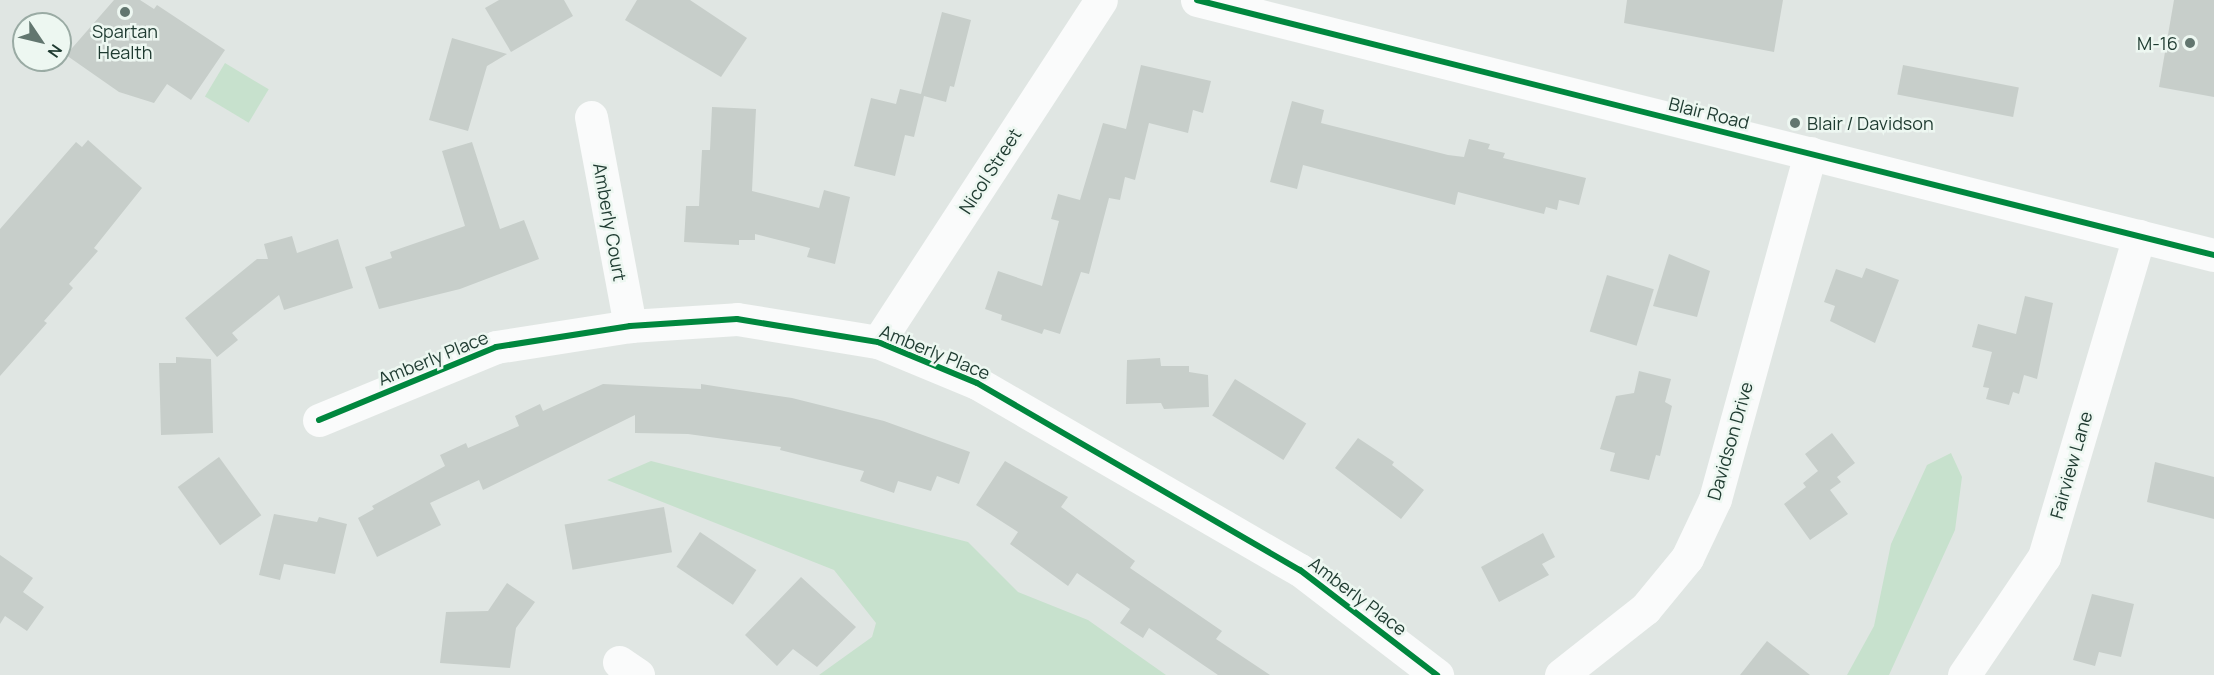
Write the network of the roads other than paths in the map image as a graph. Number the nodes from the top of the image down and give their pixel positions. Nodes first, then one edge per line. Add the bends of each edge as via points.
1 (1101, 0) edge
2 (1197, 0) edge
3 (591, 117) dead end
4 (1810, 153) junction
5 (2139, 236) junction
6 (2214, 255) edge
7 (630, 326) junction
8 (878, 342) junction
9 (319, 420) dead end
10 (1437, 675) edge
11 (1561, 675) edge
12 (1964, 675) edge

1 - 8 street, Nicol Street
2 - 4 street, Blair Road
3 - 7 street, Amberly Court
4 - 5 street, Blair Road
4 - 11 street, Davidson Drive via 1714,498 1687,558 1645,609
5 - 6 street, Blair Road
5 - 12 street, Fairview Lane via 2044,557
7 - 8 street, Amberly Place via 737,319
7 - 9 street, Amberly Place via 496,347
8 - 10 street, Amberly Place via 977,382 1300,570

